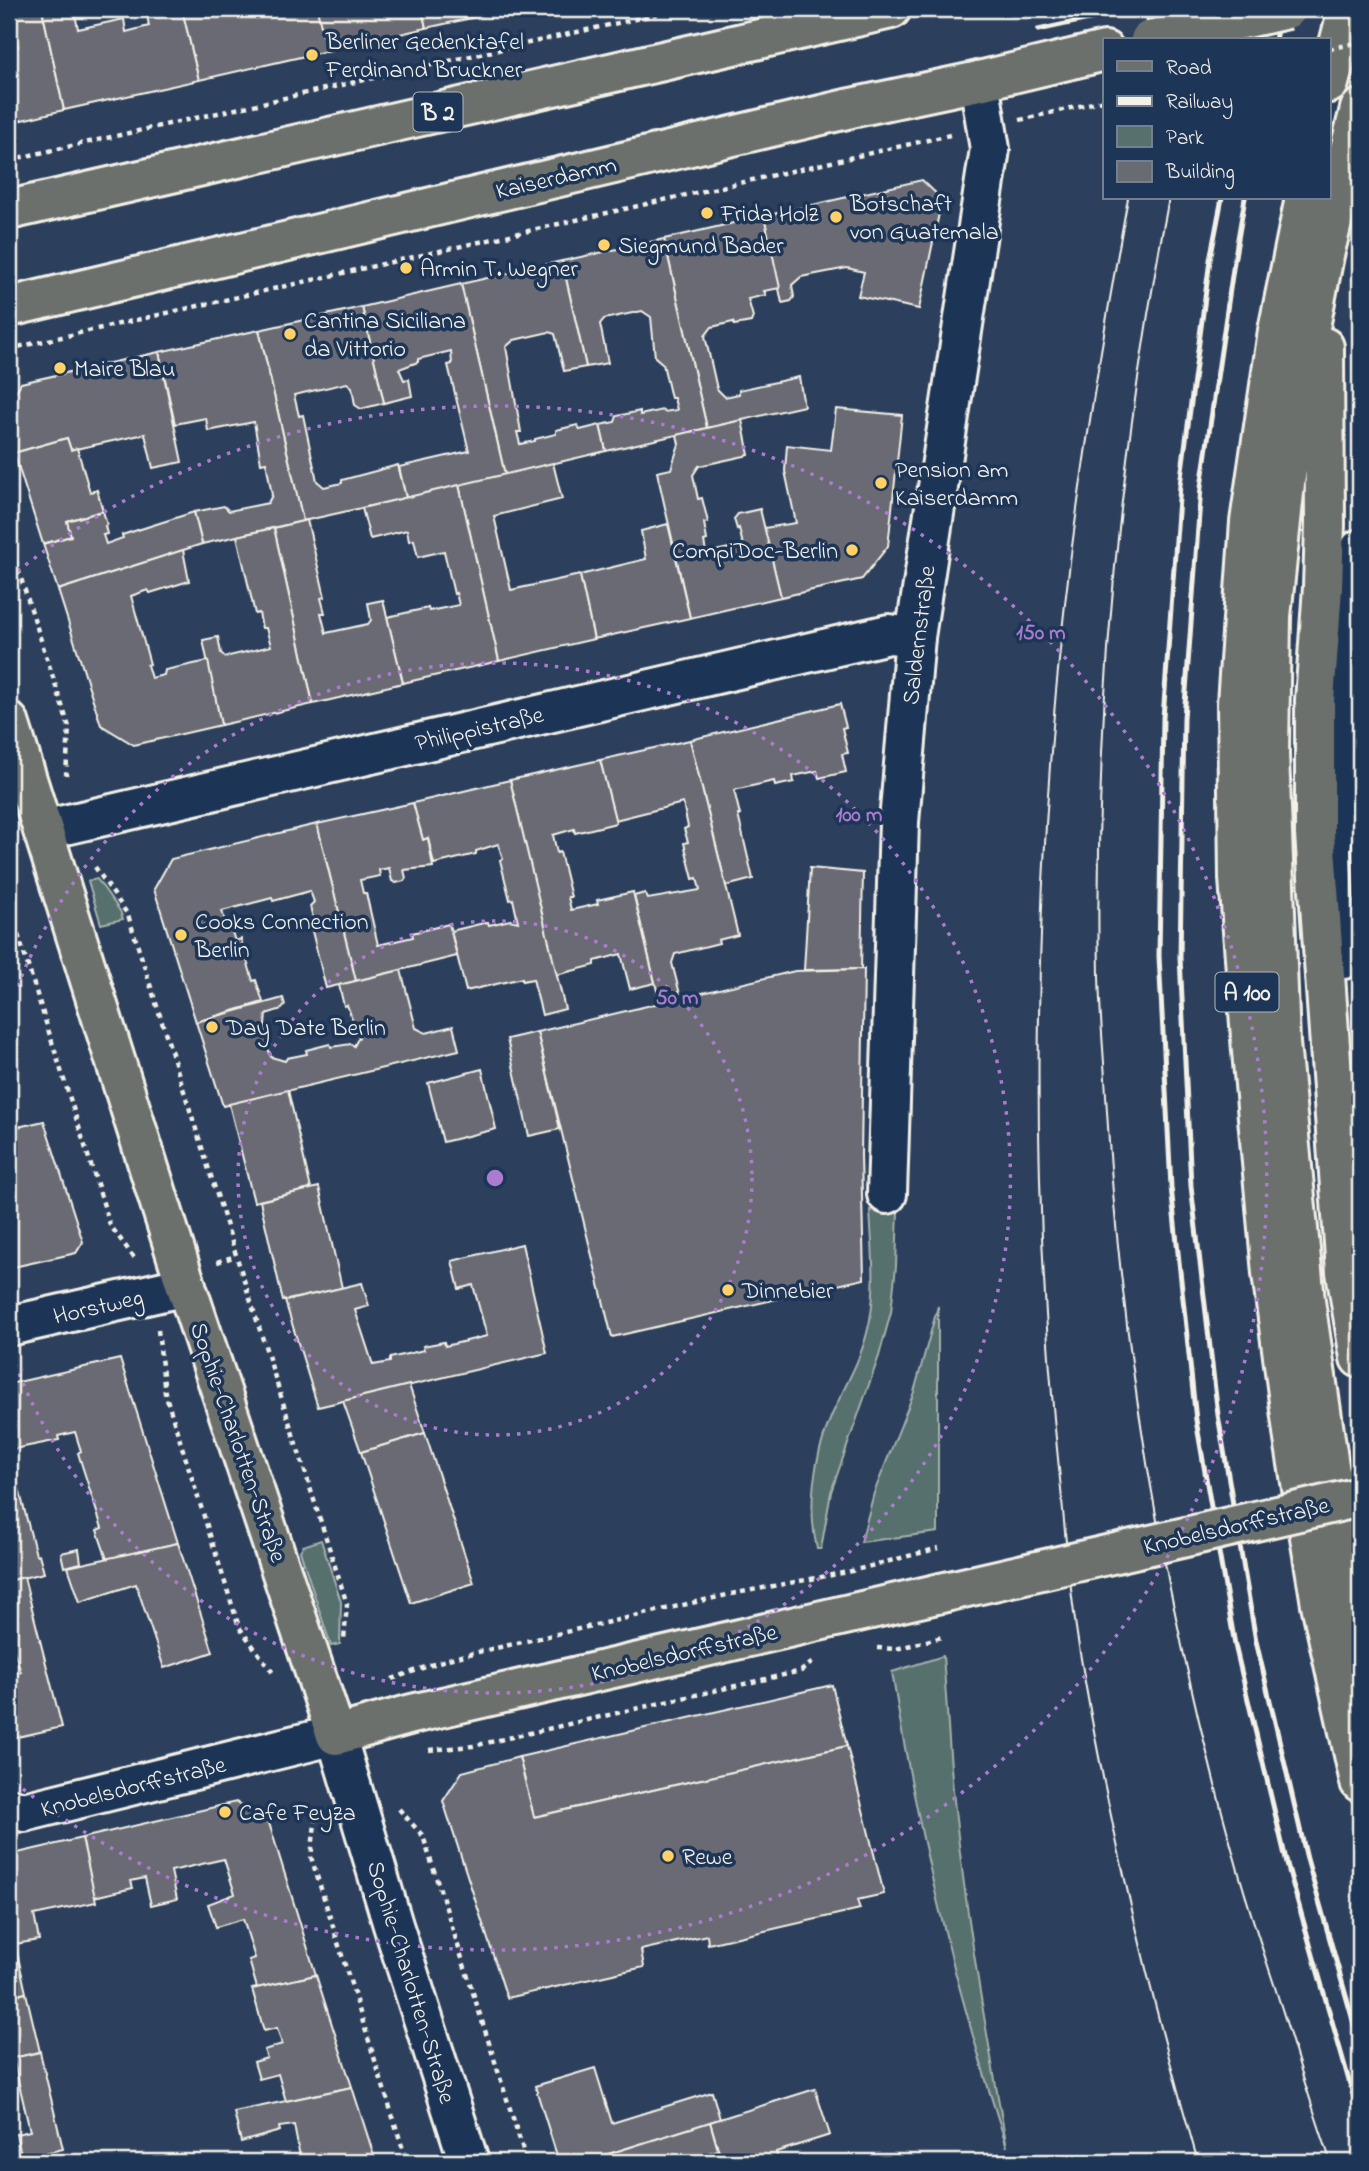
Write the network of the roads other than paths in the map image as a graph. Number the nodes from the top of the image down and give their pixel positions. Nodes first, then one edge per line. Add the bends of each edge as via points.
1 (1287, 9) edge
2 (1348, 9) edge
3 (875, 10) edge
4 (1159, 38) edge
5 (1103, 51) edge
6 (1330, 79) edge
7 (979, 81) junction
8 (1360, 109) edge
9 (1305, 200) edge
10 (9, 210) edge
11 (1324, 254) junction
12 (9, 307) edge
13 (1360, 549) edge
14 (915, 637) junction
15 (9, 722) edge
16 (43, 830) junction
17 (1346, 849) edge
18 (1344, 959) dead end
19 (887, 1194) dead end
20 (200, 1274) junction
21 (9, 1326) edge
22 (1360, 1357) edge
23 (1360, 1497) edge
24 (1360, 1646) edge
25 (336, 1735) junction
26 (1360, 1782) edge
27 (9, 1808) edge
28 (469, 2162) edge

1 - 4 main road, bridge
2 - 6 main road
3 - 10 main road, B 2
5 - 7 main road, Kaiserdamm
7 - 12 main road, Kaiserdamm
7 - 14 street, Saldernstraße via 990,149
8 - 11 main road, A 100
9 - 26 main road, A 100 via 1278,331 1250,522 1237,703 1239,878 1272,1273 1292,1426 1321,1604
11 - 22 main road via 1325,524 1315,700 1315,834 1346,1272
11 - 24 main road, A 100 via 1285,483 1271,616 1269,754 1280,1043 1303,1287 1344,1569
13 - 17 street via 1349,736 1340,806
14 - 16 street, Philippistraße via 889,634
14 - 19 street, Saldernstraße via 899,822
15 - 16 main road, Sophie-Charlotten-Straße
16 - 20 main road, Sophie-Charlotten-Straße
17 - 18 street via 1335,950
20 - 21 street, Horstweg via 117,1301
20 - 25 main road, Sophie-Charlotten-Straße
23 - 25 main road, Knobelsdorffstraße, bridge
25 - 27 street, Knobelsdorffstraße via 24,1812
25 - 28 street, Sophie-Charlotten-Straße

